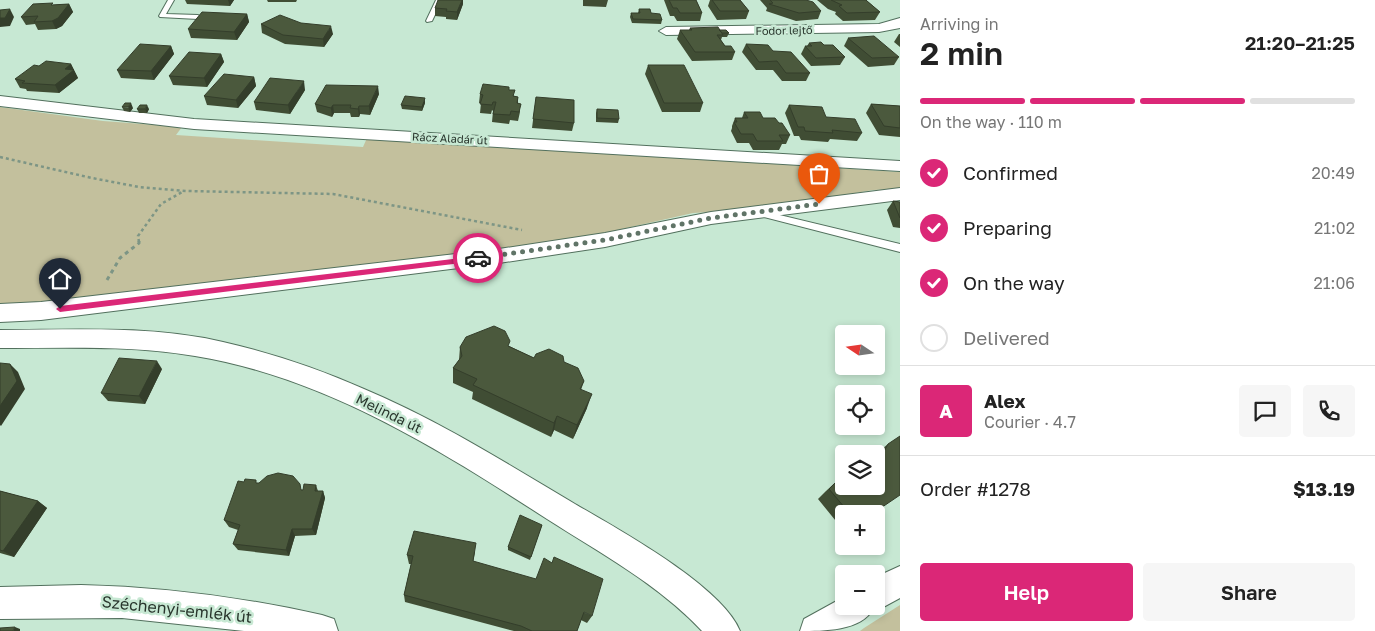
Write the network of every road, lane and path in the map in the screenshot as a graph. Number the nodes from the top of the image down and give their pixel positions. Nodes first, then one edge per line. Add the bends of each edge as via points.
1 (171, 0) edge
2 (439, 0) edge
3 (198, 17) edge
4 (430, 21) dead end
5 (900, 22) edge
6 (666, 31) dead end
7 (0, 101) edge
8 (0, 157) edge
9 (900, 166) edge
10 (184, 191) junction
11 (900, 194) edge
12 (758, 212) junction
13 (532, 231) dead end
14 (900, 248) edge
15 (107, 280) dead end
16 (0, 313) edge
17 (0, 339) edge
18 (900, 581) edge
19 (885, 590) edge
20 (0, 603) edge
21 (843, 615) edge
22 (322, 631) edge
23 (724, 631) edge
24 (816, 631) edge

1 - 3 lane via 162,16
2 - 4 lane
5 - 6 street, Fodor lejtő via 884,28 866,29
7 - 9 street, Rácz Aladár út via 194,124
8 - 10 path via 111,183
10 - 13 path via 331,194 369,199 483,226
10 - 15 path via 161,204 138,236 139,244 120,258
11 - 12 street
12 - 14 lane
12 - 16 street via 499,256 107,304
17 - 23 street, Melinda út via 146,341 220,351 306,374 443,440 520,485 636,558 686,594
18 - 19 street
20 - 22 street, Széchenyi-emlék út via 127,601 274,619
21 - 24 street

